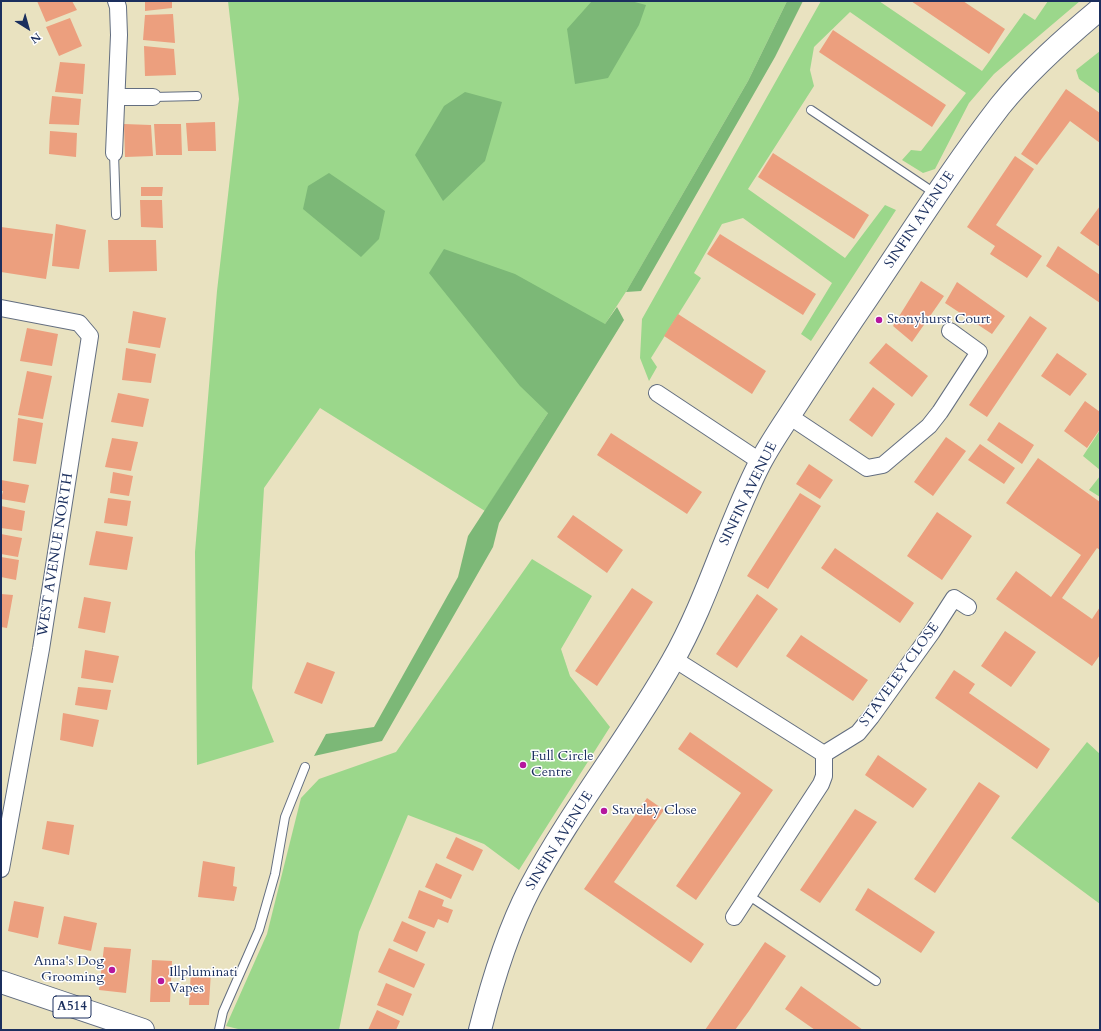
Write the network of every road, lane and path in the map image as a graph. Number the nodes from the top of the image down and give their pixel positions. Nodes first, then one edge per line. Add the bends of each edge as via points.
1 (116, 1) edge
2 (1100, 9) edge
3 (197, 96) dead end
4 (118, 97) junction
5 (153, 97) joint
6 (811, 110) dead end
7 (114, 153) joint
8 (936, 194) junction
9 (116, 215) dead end
10 (1, 308) edge
11 (950, 332) dead end
12 (657, 393) dead end
13 (789, 416) junction
14 (760, 462) junction
15 (968, 607) dead end
16 (674, 659) junction
17 (824, 754) junction
18 (305, 767) dead end
19 (1, 869) edge
20 (748, 896) junction
21 (734, 917) dead end
22 (876, 981) dead end
23 (1, 982) edge
24 (143, 1030) edge
25 (219, 1030) edge
26 (480, 1030) edge

1 - 4 street via 119,35
2 - 8 street, SINFIN AVENUE via 1064,39 1022,81
3 - 5 lane
4 - 5 street
4 - 7 street
6 - 8 lane
7 - 9 lane
8 - 13 street, SINFIN AVENUE
10 - 19 street, WEST AVENUE NORTH via 79,323 90,336 41,649
11 - 13 street via 979,352 940,412 928,426 883,464 868,468
12 - 14 street
13 - 14 street, SINFIN AVENUE
14 - 16 street, SINFIN AVENUE via 700,605
15 - 17 street, STAVELEY CLOSE via 954,598 858,733
16 - 17 street
16 - 26 street, SINFIN AVENUE via 528,891 503,952
17 - 20 street via 824,776 821,784
18 - 25 lane via 284,817 275,874 259,930 223,1012
20 - 21 street
20 - 22 lane
23 - 24 street, A514

